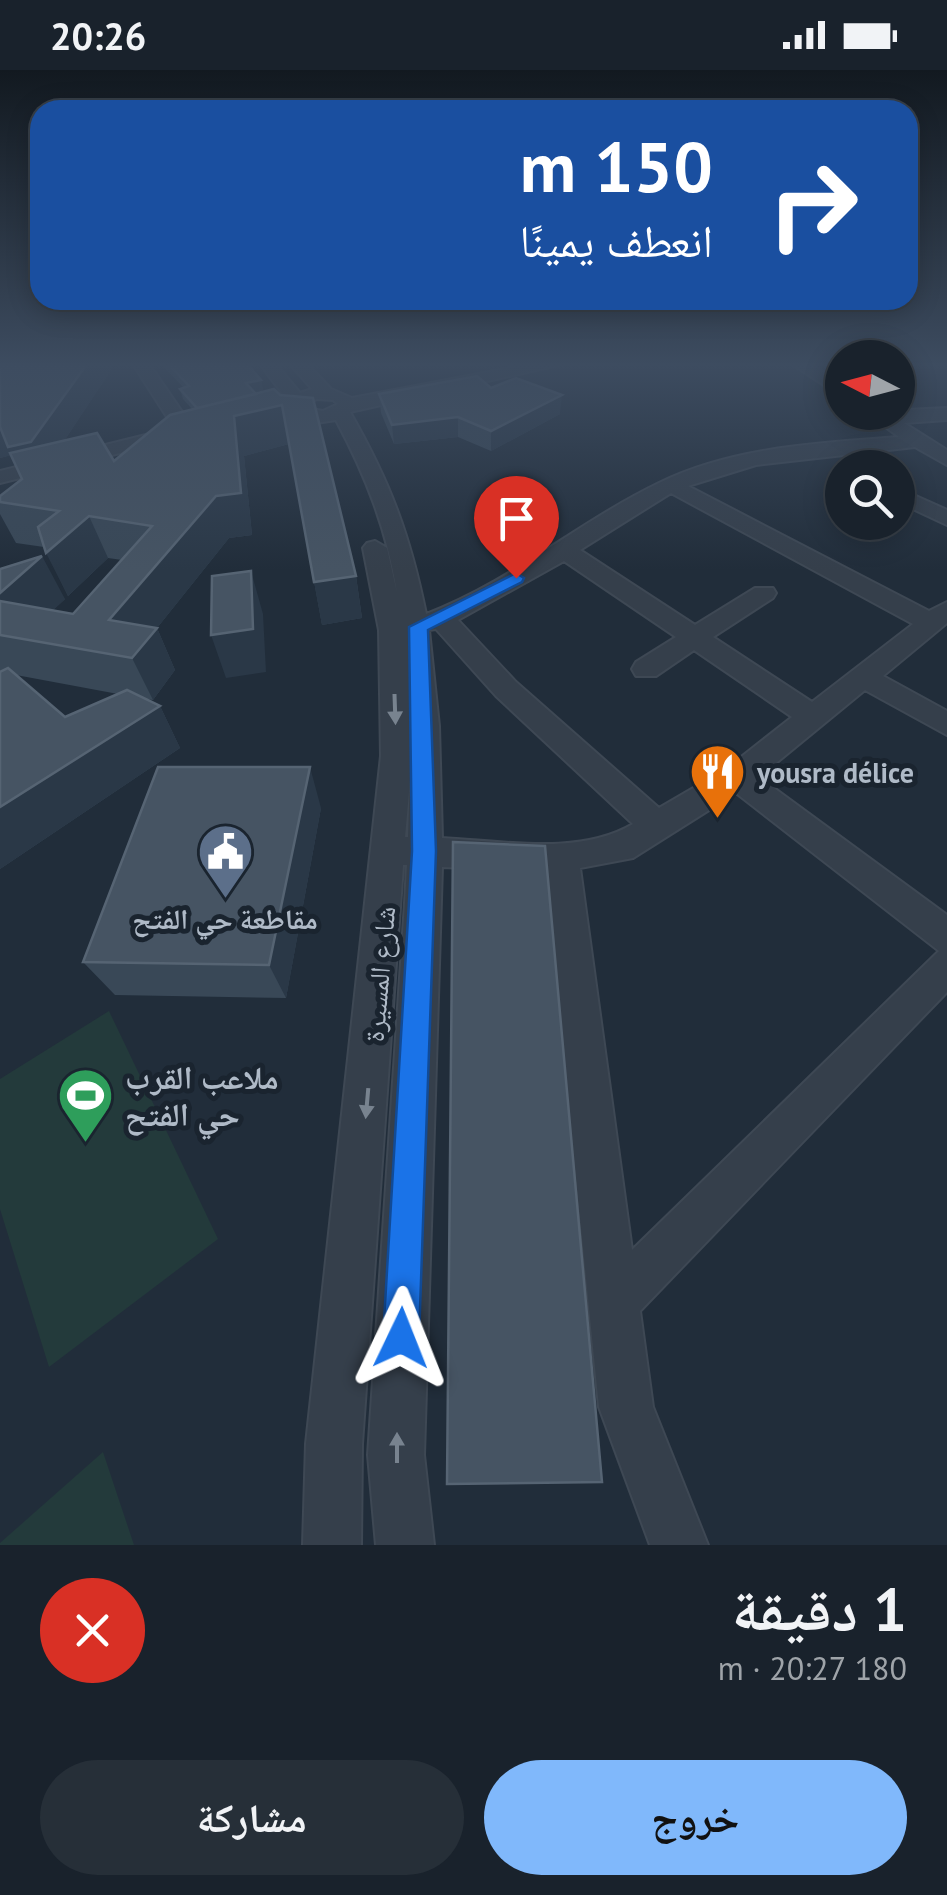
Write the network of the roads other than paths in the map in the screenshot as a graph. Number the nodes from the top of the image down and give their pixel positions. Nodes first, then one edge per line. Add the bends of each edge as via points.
1 (327, 433) edge
2 (904, 433) edge
3 (197, 434) joint
4 (916, 441) junction
5 (809, 451) junction
6 (947, 458) edge
7 (825, 459) edge
8 (0, 477) edge
9 (670, 485) junction
10 (0, 491) edge
11 (915, 502) edge
12 (947, 518) edge
13 (564, 550) junction
14 (764, 592) dead end
15 (938, 616) edge
16 (418, 625) junction
17 (691, 636) junction
18 (646, 668) dead end
19 (865, 678) junction
20 (812, 716) junction
21 (947, 724) edge
22 (737, 777) junction
23 (659, 828) junction
24 (407, 851) junction
25 (562, 857) junction
26 (947, 937) edge
27 (947, 965) edge
28 (614, 1302) junction
29 (332, 1545) edge
30 (406, 1545) edge
31 (679, 1545) edge

1 - 16 street, شارع المسيرة
2 - 4 street
3 - 8 street
3 - 10 street
4 - 5 street
4 - 6 street
5 - 7 street
5 - 9 street
9 - 13 street
9 - 15 street
11 - 12 street
13 - 16 street
13 - 17 street
14 - 17 street
15 - 19 street
16 - 23 street via 506,689
16 - 24 street, شارع المسيرة via 396,756
17 - 18 street
17 - 20 street
19 - 20 street
19 - 21 street
20 - 22 street
22 - 23 street
22 - 26 street
23 - 25 street via 621,848
24 - 25 street
24 -> 29 street, شارع المسيرة via 334,1444
30 -> 24 street, شارع المسيرة via 396,1455
25 - 28 street
27 - 28 street
28 - 31 street via 626,1407

